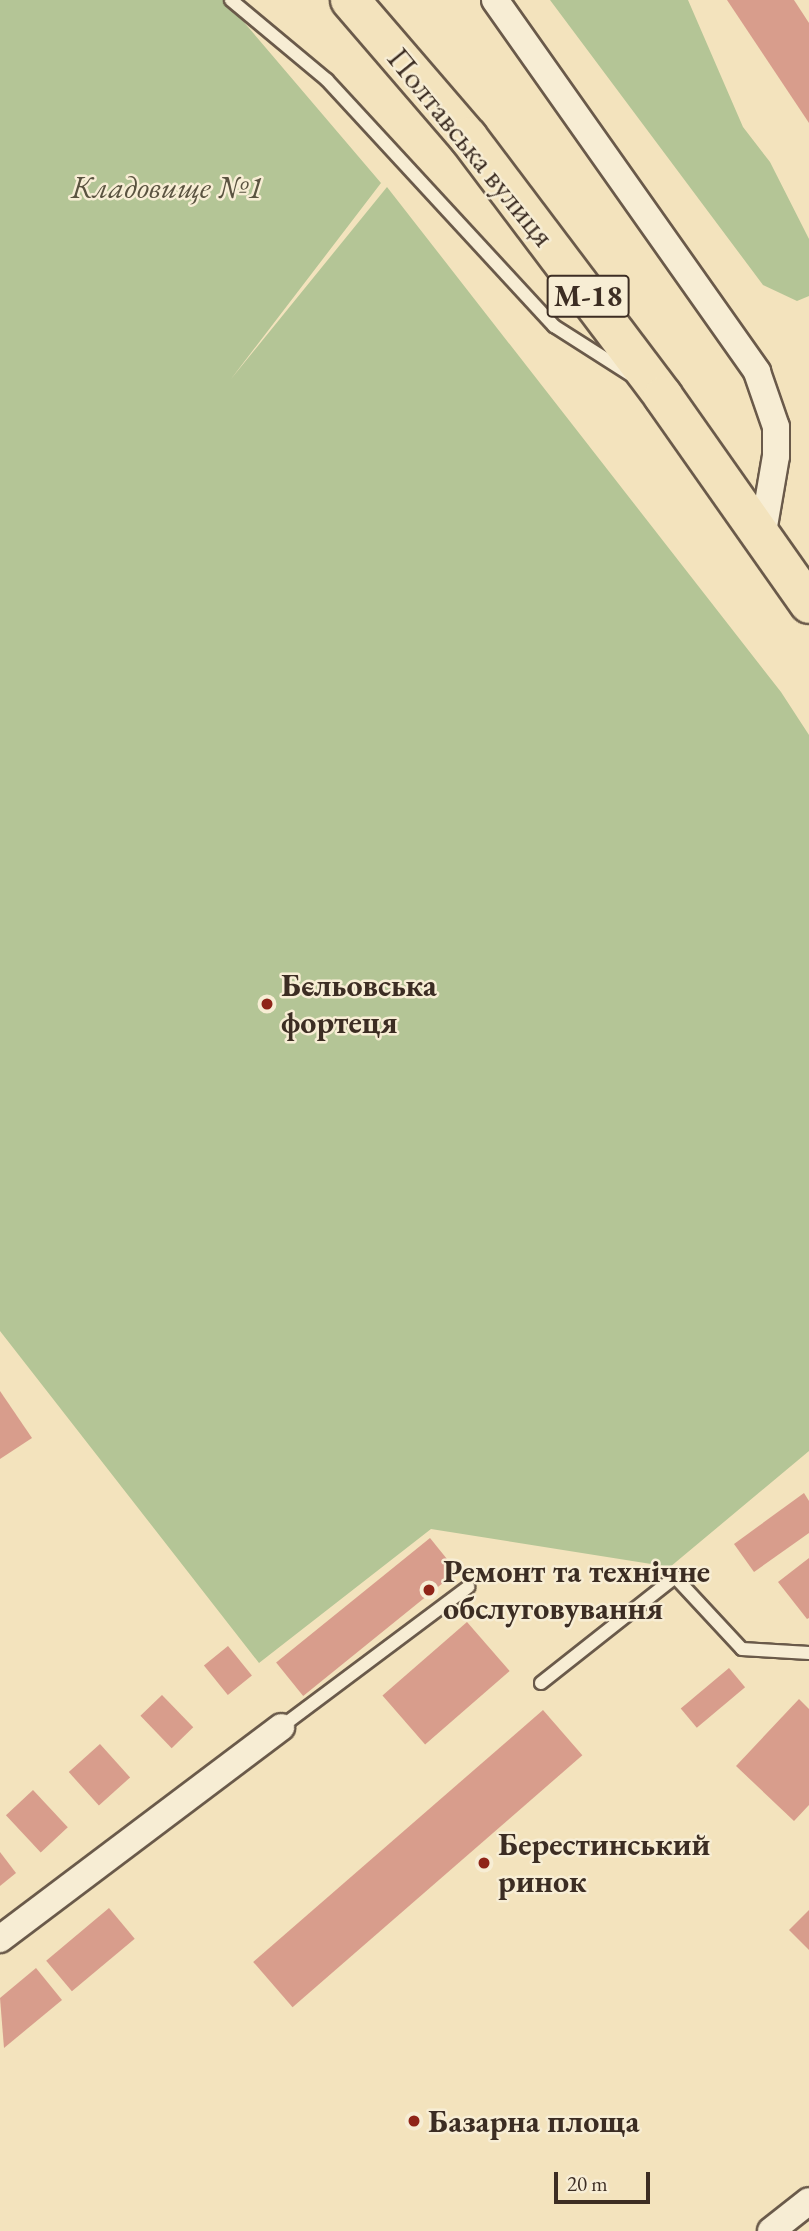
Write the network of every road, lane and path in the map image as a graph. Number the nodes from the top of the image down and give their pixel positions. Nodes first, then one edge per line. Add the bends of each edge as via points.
1 (231, 0) edge
2 (351, 0) edge
3 (495, 0) edge
4 (663, 396) junction
5 (762, 538) junction
6 (809, 604) edge
7 (468, 1587) dead end
8 (809, 1653) edge
9 (541, 1683) dead end
10 (281, 1727) joint
11 (0, 1939) edge
12 (809, 2201) edge
13 (771, 2231) edge

1 - 4 lane via 327,80 554,326
2 - 4 highway, Полтавська вулиця / М-18 via 468,137
3 - 5 street via 757,372 776,427 776,456
4 - 5 highway, Полтавська вулиця / М-18
5 - 6 highway, Полтавська вулиця / М-18
7 - 10 lane
8 - 9 lane via 742,1649 675,1577
10 - 11 street
12 - 13 street

